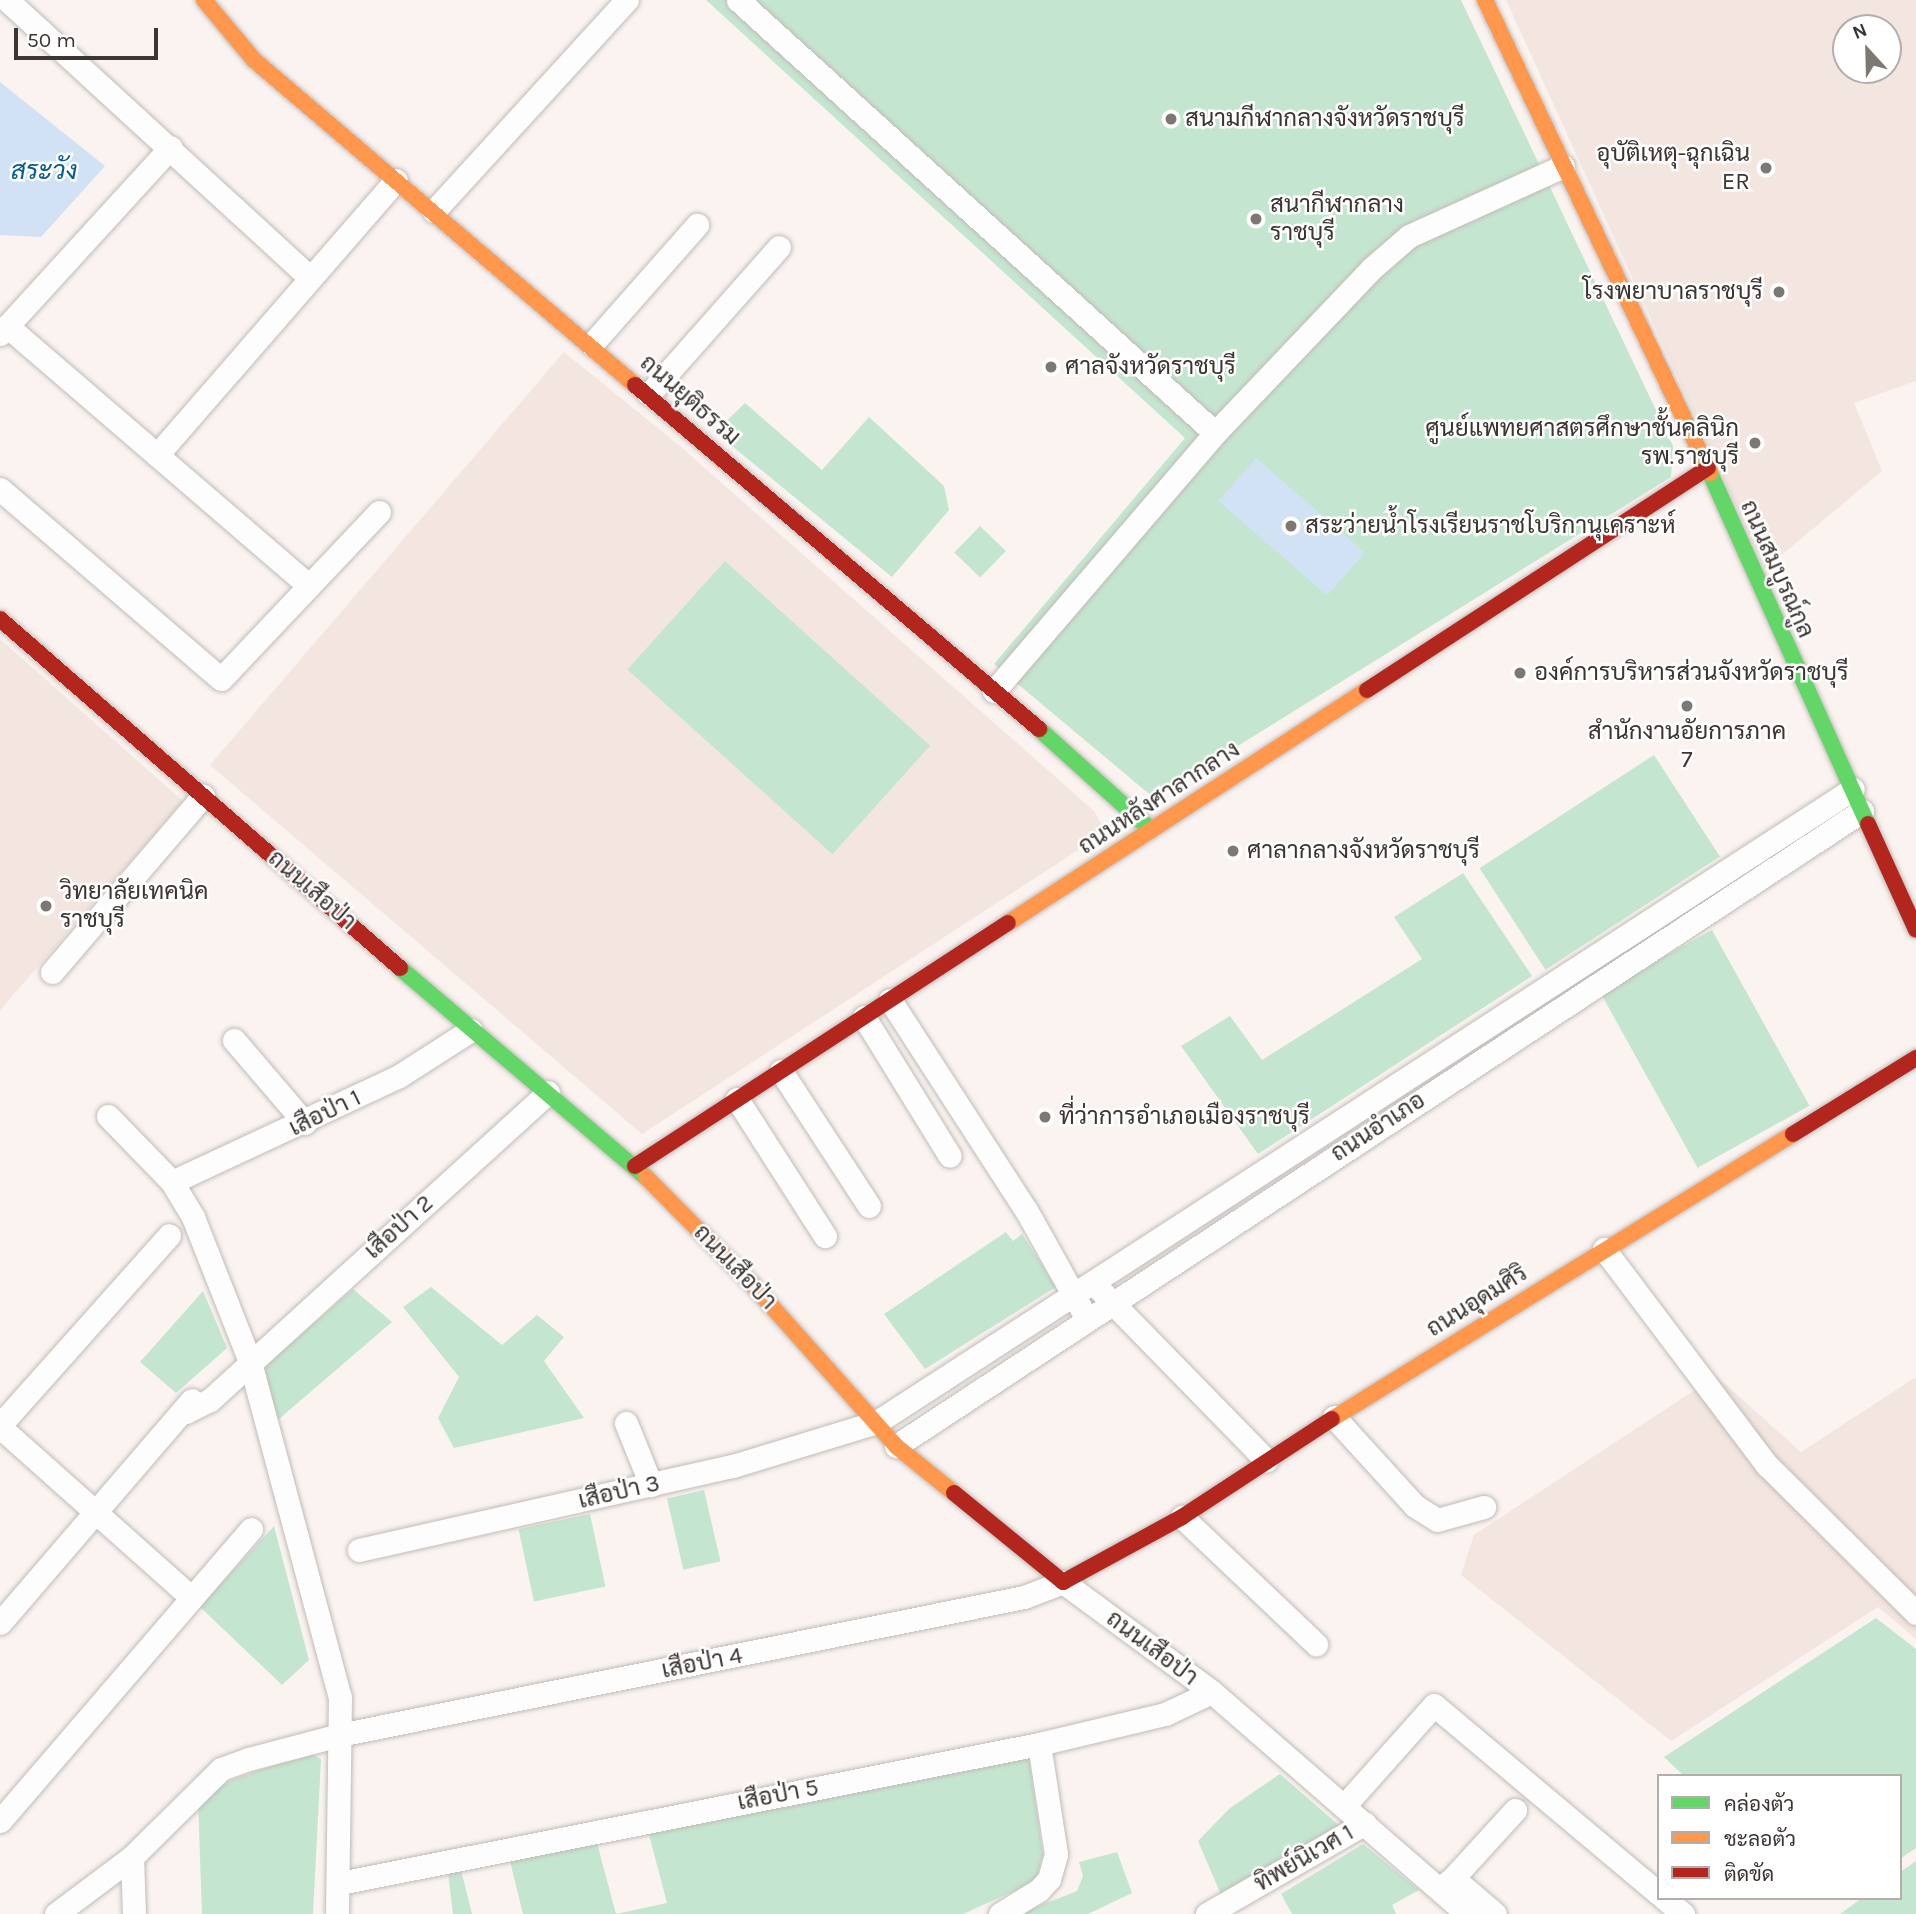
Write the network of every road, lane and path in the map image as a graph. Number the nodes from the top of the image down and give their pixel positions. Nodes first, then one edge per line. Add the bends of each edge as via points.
1 (7, 0) edge
2 (204, 0) edge
3 (627, 0) edge
4 (738, 0) edge
5 (1485, 0) edge
6 (171, 147) junction
7 (1563, 166) junction
8 (396, 180) junction
9 (434, 211) junction
10 (697, 225) dead end
11 (779, 247) dead end
12 (310, 278) junction
13 (4, 330) edge
14 (592, 344) junction
15 (649, 394) junction
16 (1214, 433) junction
17 (157, 455) junction
18 (1708, 468) junction
19 (0, 489) edge
20 (379, 512) dead end
21 (307, 584) junction
22 (0, 619) edge
23 (994, 691) junction
24 (1853, 789) junction
25 (203, 796) junction
26 (1862, 811) junction
27 (1151, 830) junction
28 (1916, 930) edge
29 (52, 972) dead end
30 (890, 1000) junction
31 (864, 1017) junction
32 (471, 1030) junction
33 (234, 1040) dead end
34 (1916, 1058) edge
35 (781, 1071) junction
36 (548, 1093) junction
37 (737, 1099) junction
38 (108, 1116) dead end
39 (305, 1123) junction
40 (950, 1156) dead end
41 (635, 1166) junction
42 (172, 1182) junction
43 (869, 1206) dead end
44 (169, 1235) dead end
45 (825, 1236) dead end
46 (1604, 1249) junction
47 (1095, 1282) junction
48 (1073, 1297) junction
49 (1108, 1302) junction
50 (1087, 1318) junction
51 (250, 1362) junction
52 (1334, 1417) junction
53 (877, 1422) junction
54 (626, 1423) dead end
55 (0, 1426) edge
56 (896, 1446) junction
57 (1266, 1460) junction
58 (651, 1485) junction
59 (1484, 1507) dead end
60 (98, 1510) junction
61 (1182, 1517) junction
62 (251, 1529) dead end
63 (359, 1550) dead end
64 (1063, 1582) junction
65 (192, 1598) junction
66 (1916, 1614) edge
67 (0, 1623) edge
68 (1317, 1644) dead end
69 (1212, 1692) junction
70 (339, 1735) junction
71 (1040, 1744) junction
72 (1344, 1806) junction
73 (1515, 1810) dead end
74 (0, 1821) edge
75 (1365, 1823) junction
76 (132, 1857) junction
77 (340, 1883) junction
78 (1446, 1884) junction
79 (1657, 1892) edge
80 (1666, 1900) edge
81 (56, 1914) edge
82 (134, 1914) edge
83 (337, 1914) edge
84 (1000, 1914) edge
85 (1207, 1914) edge
86 (1467, 1914) edge
87 (1495, 1914) edge
88 (1683, 1914) edge

1 - 6 street
2 - 8 street, ถนนยุติธรรม via 254,60
3 - 9 street
4 - 16 street
5 - 7 street, ถนนสมบูรณ์กูล
6 - 12 street
6 - 13 street
7 - 16 street via 1409,236
7 - 18 street, ถนนสมบูรณ์กูล
8 - 9 street, ถนนยุติธรรม
8 - 12 street
9 - 14 street, ถนนยุติธรรม
10 - 14 street
11 - 15 street
12 - 17 street
13 - 17 street
14 - 15 street, ถนนยุติธรรม
15 - 23 street, ถนนยุติธรรม
16 - 23 street
17 - 21 street
18 - 24 street, ถนนสมบูรณ์กูล
18 - 27 street, ถนนหลังศาลากลาง
19 - 21 street via 221,679
20 - 21 street
22 - 25 street, ถนนเสือป่า
23 - 27 street, ถนนยุติธรรม
24 - 26 street, ถนนสมบูรณ์กูล
24 - 47 street, ถนนอำเภอ
25 - 29 street
25 - 32 street, ถนนเสือป่า
26 - 28 street, ถนนสมบูรณ์กูล
26 - 49 street, ถนนอำเภอ
27 - 30 street, ถนนหลังศาลากลาง
30 - 31 street, ถนนหลังศาลากลาง
30 - 48 street via 1026,1210
31 - 35 street, ถนนหลังศาลากลาง
31 - 40 street
32 - 36 street, ถนนเสือป่า
32 - 39 street, เสือป่า 1 via 399,1076
33 - 39 street
34 - 46 street, ถนนอุดมศิริ
35 - 37 street, ถนนหลังศาลากลาง
35 - 43 street
36 - 41 street, ถนนเสือป่า
36 - 51 street, เสือป่า 2
37 - 41 street, ถนนหลังศาลากลาง
37 - 45 street
38 - 42 street
39 - 42 street, เสือป่า 1
41 - 53 street, ถนนเสือป่า
42 - 51 street via 193,1217
44 - 55 street
46 - 52 street, ถนนอุดมศิริ
46 - 66 street via 1767,1465
47 - 48 street, ถนนอำเภอ
47 - 49 street
48 - 50 street
48 - 53 street, ถนนอำเภอ
49 - 50 street, ถนนอำเภอ
49 - 57 street
50 - 56 street, ถนนอำเภอ
51 - 60 street via 218,1371 196,1392 186,1412
51 - 70 street via 333,1663
52 - 57 street, ถนนอุดมศิริ
52 - 59 street via 1415,1506 1437,1520
53 - 56 street, ถนนเสือป่า
53 - 58 street, เสือป่า 3
54 - 58 street
55 - 60 street
56 - 64 street, ถนนเสือป่า
57 - 61 street, ถนนอุดมศิริ
58 - 63 street, เสือป่า 3
60 - 65 street
60 - 67 street
61 - 64 street, ถนนอุดมศิริ
61 - 68 street
62 - 65 street
64 - 69 street, ถนนเสือป่า
64 - 70 street, เสือป่า 4 via 970,1609
65 - 74 street
69 - 71 street, เสือป่า 5 via 1165,1714
69 - 72 street, ถนนเสือป่า
70 - 76 street, เสือป่า 4 via 221,1769
70 - 77 street
71 - 77 street, เสือป่า 5
71 - 84 street via 1056,1854 1049,1879 1039,1890
72 - 75 street, ถนนเสือป่า
72 - 79 street via 1434,1706
73 - 78 street
75 - 78 street, ถนนเสือป่า
75 - 85 street, ทิพย์นิเวศ 1
76 - 81 street, เสือป่า 4
76 - 82 street
77 - 83 street
78 - 86 street, ถนนเสือป่า
78 - 87 street
80 - 88 street

